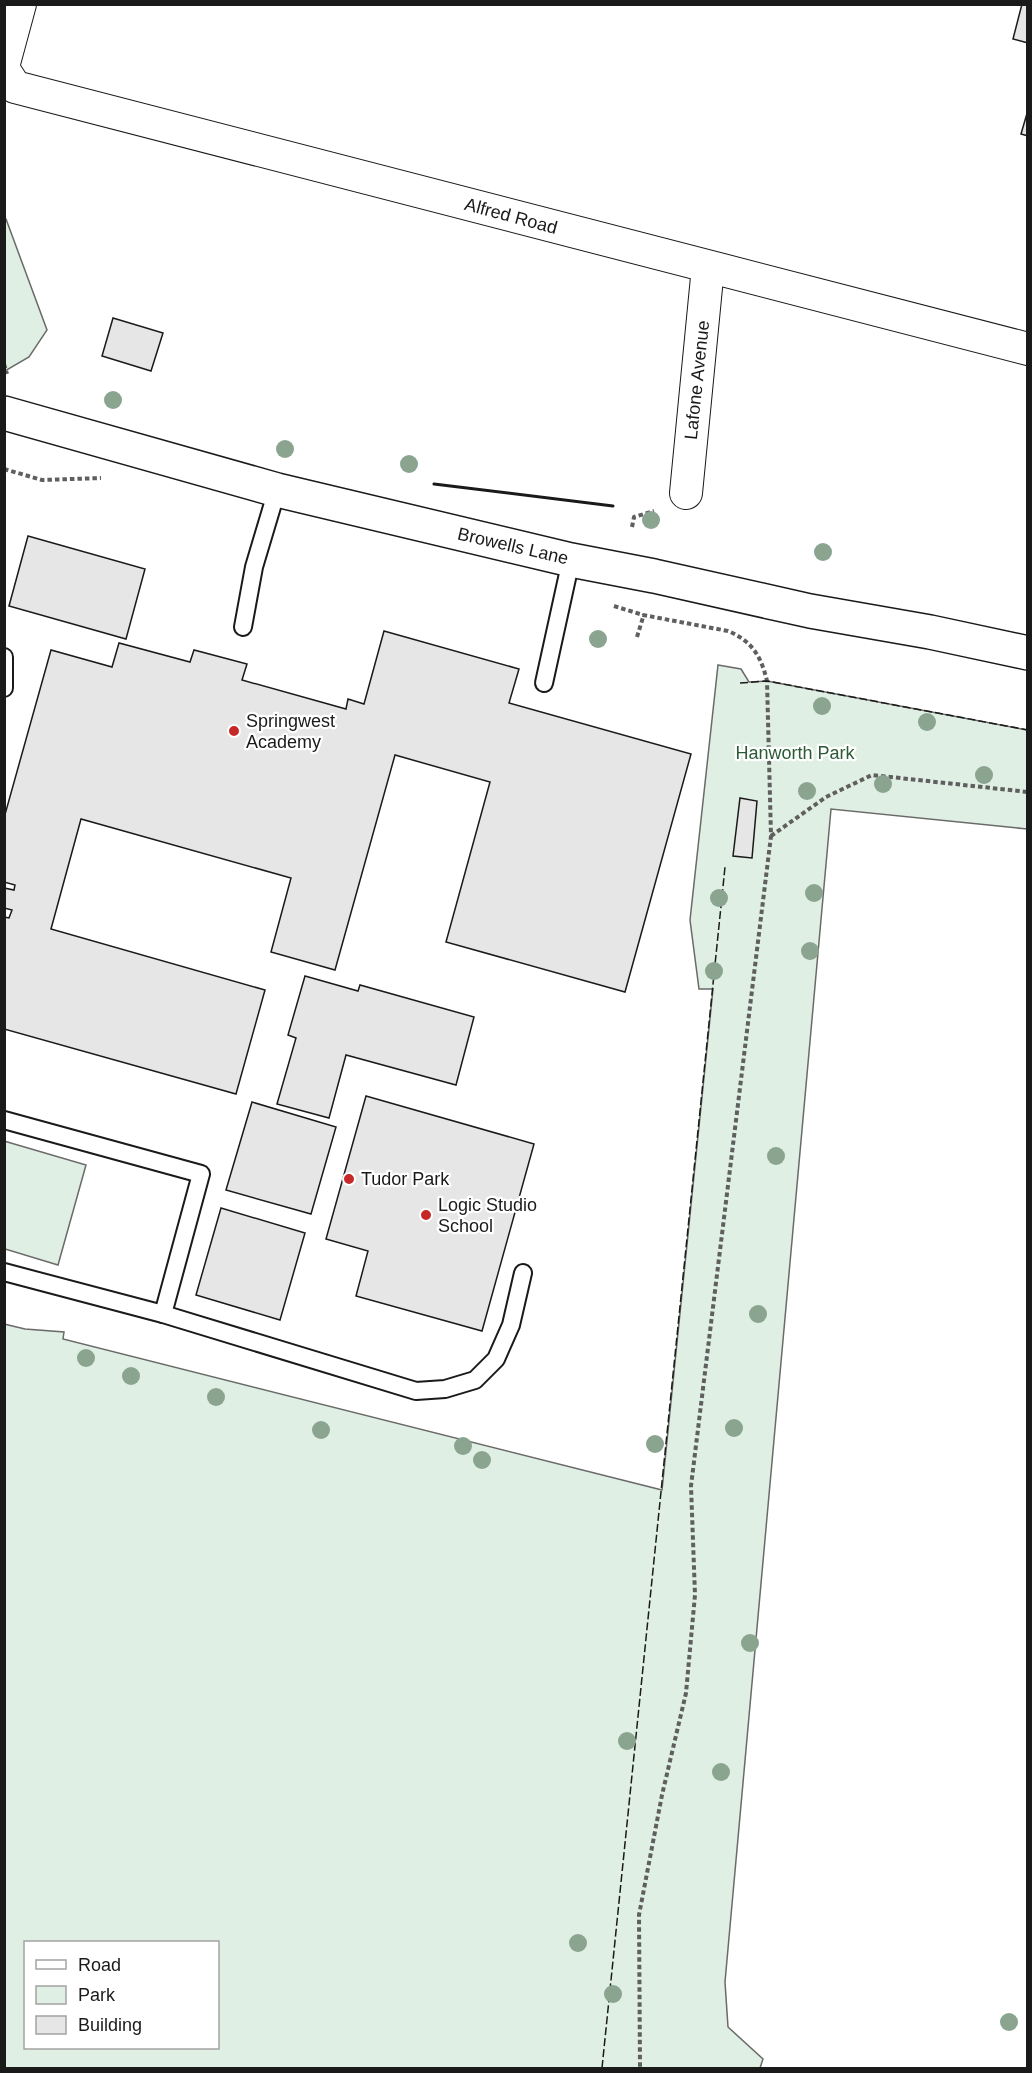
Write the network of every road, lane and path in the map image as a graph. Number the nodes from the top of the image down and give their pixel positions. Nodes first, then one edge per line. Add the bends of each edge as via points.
1 (20, 4) edge
2 (4, 63) edge
3 (4, 70) edge
4 (708, 267) junction
5 (1028, 349) edge
6 (4, 364) edge
7 (7, 374) dead end
8 (4, 413) edge
9 (277, 490) junction
10 (686, 493) dead end
11 (654, 511) dead end
12 (632, 527) dead end
13 (571, 560) junction
14 (645, 609) dead end
15 (243, 627) dead end
16 (637, 637) dead end
17 (1028, 653) edge
18 (4, 657) edge
19 (762, 661) dead end
20 (544, 683) dead end
21 (4, 688) edge
22 (1028, 792) edge
23 (771, 836) junction
24 (4, 1120) edge
25 (4, 1272) edge
26 (523, 1273) dead end
27 (163, 1314) junction
28 (640, 2068) edge

1 - 2 street
3 - 4 street, Alfred Road via 15,87
4 - 5 street, Alfred Road
4 - 10 street, Lafone Avenue
6 - 7 path
8 - 9 street, Browells Lane
9 - 13 street, Browells Lane
9 - 15 lane via 254,567
11 - 12 path via 634,517
13 - 17 street, Browells Lane
13 - 20 lane
14 - 16 path
18 - 21 lane
19 - 23 path via 767,681
22 - 23 path via 872,775 826,797
23 - 28 path via 692,1486 695,1595 686,1693 639,1915
24 - 27 lane via 201,1174
25 - 27 lane
26 - 27 lane via 511,1325 496,1359 475,1380 446,1389 416,1391

